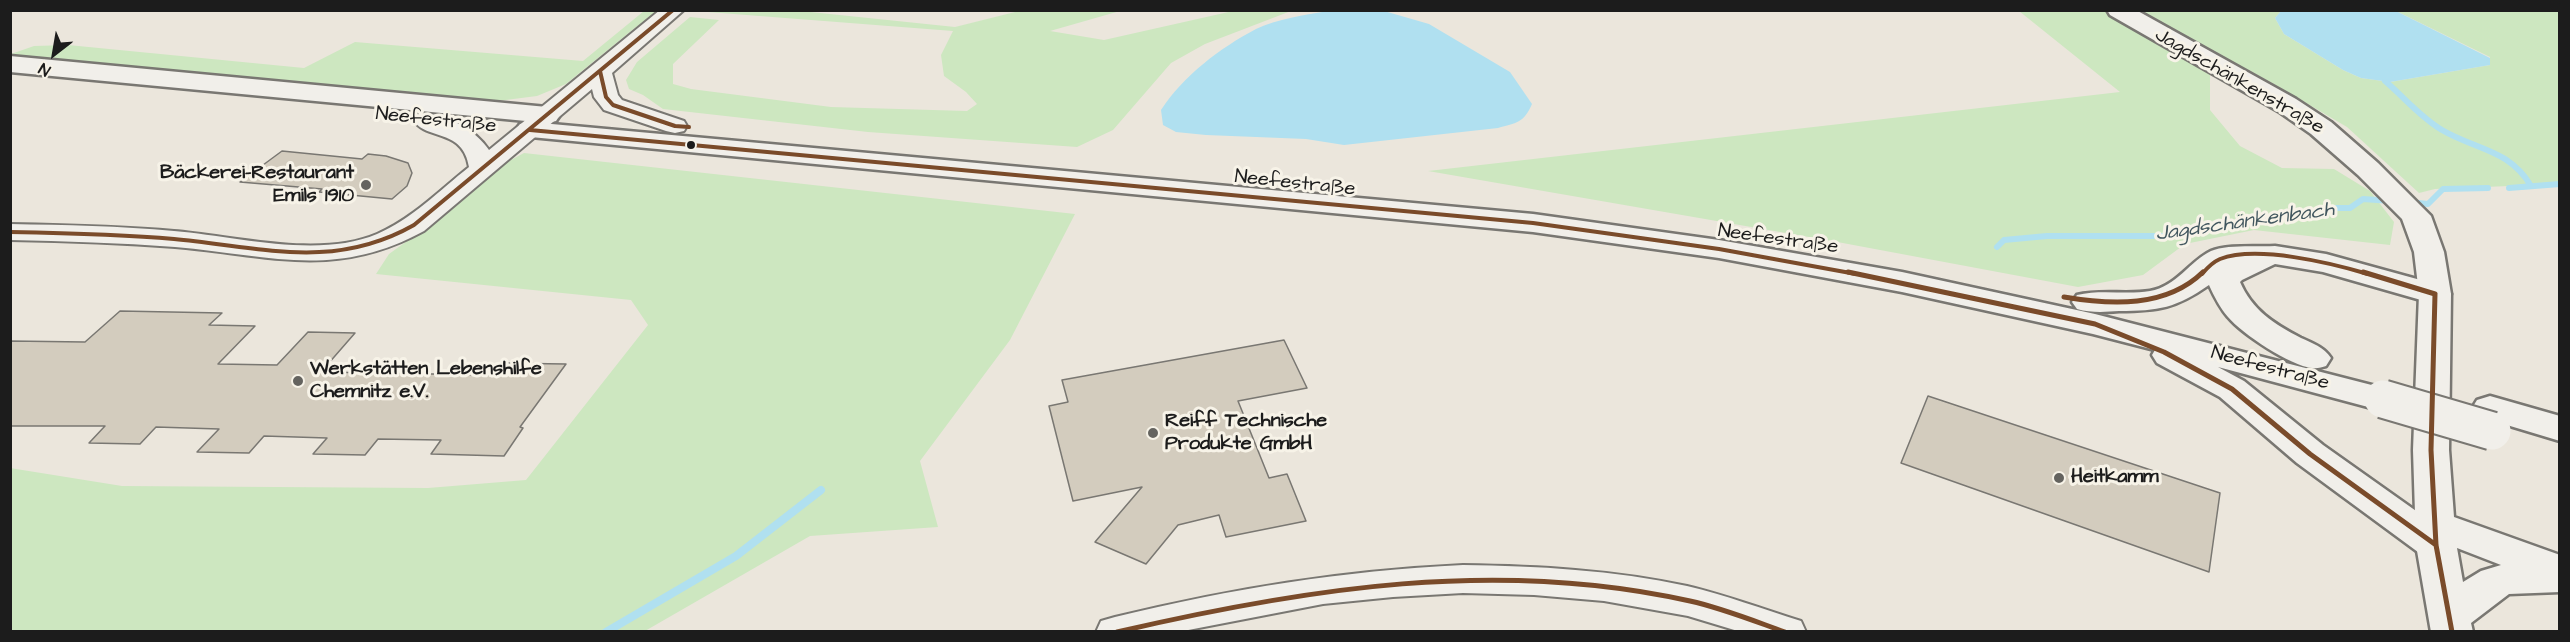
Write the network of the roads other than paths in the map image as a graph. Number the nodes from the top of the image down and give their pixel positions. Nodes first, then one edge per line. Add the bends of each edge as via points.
1 (674, 10) edge
2 (2118, 10) edge
3 (10, 64) edge
4 (600, 71) junction
5 (10, 80) edge
6 (425, 120) junction
7 (539, 123) junction
8 (675, 126) junction
9 (482, 169) junction
10 (10, 232) edge
11 (2275, 255) junction
12 (2435, 294) junction
13 (2092, 313) junction
14 (2314, 358) junction
15 (2383, 388) junction
16 (2491, 419) junction
17 (2559, 429) edge
18 (2559, 452) edge
19 (2435, 535) junction
20 (2559, 571) edge
21 (2559, 579) edge
22 (2450, 625) edge
23 (1115, 632) edge
24 (1787, 632) edge

1 - 4 street
2 - 12 main road, Jagdschänkenstraße via 2321,128 2416,216 2429,252
3 - 7 main road, Neefestraße
4 - 7 street
4 - 8 street via 606,97 613,105
5 - 6 main road, Neefestraße
6 - 7 main road, Neefestraße
6 - 9 street via 466,137 482,157
7 - 8 main road, Neefestraße
7 - 9 street
7 - 13 main road, Neefestraße via 1533,223 1719,249
8 - 13 main road, Neefestraße via 1653,222 1853,251
9 - 10 street via 398,237 359,250 301,253 176,239
11 - 12 main road via 2326,263
11 - 13 main road via 2220,258 2173,294
11 - 14 main road via 2231,273 2224,282 2229,297 2253,323
12 - 19 main road, Jagdschänkenstraße via 2431,450
13 - 14 main road, Neefestraße
13 - 15 main road, Neefestraße
13 - 19 main road via 2232,389 2310,454
14 - 15 main road, Neefestraße
15 - 16 main road, Neefestraße, bridge
16 - 17 main road, Neefestraße
16 - 18 main road, Neefestraße
19 - 20 main road
19 - 22 main road, Jagdschänkenstraße
21 - 22 main road via 2519,575 2501,579 2482,589
23 - 24 street via 1192,611 1323,589 1401,580 1488,578 1584,585 1675,598

